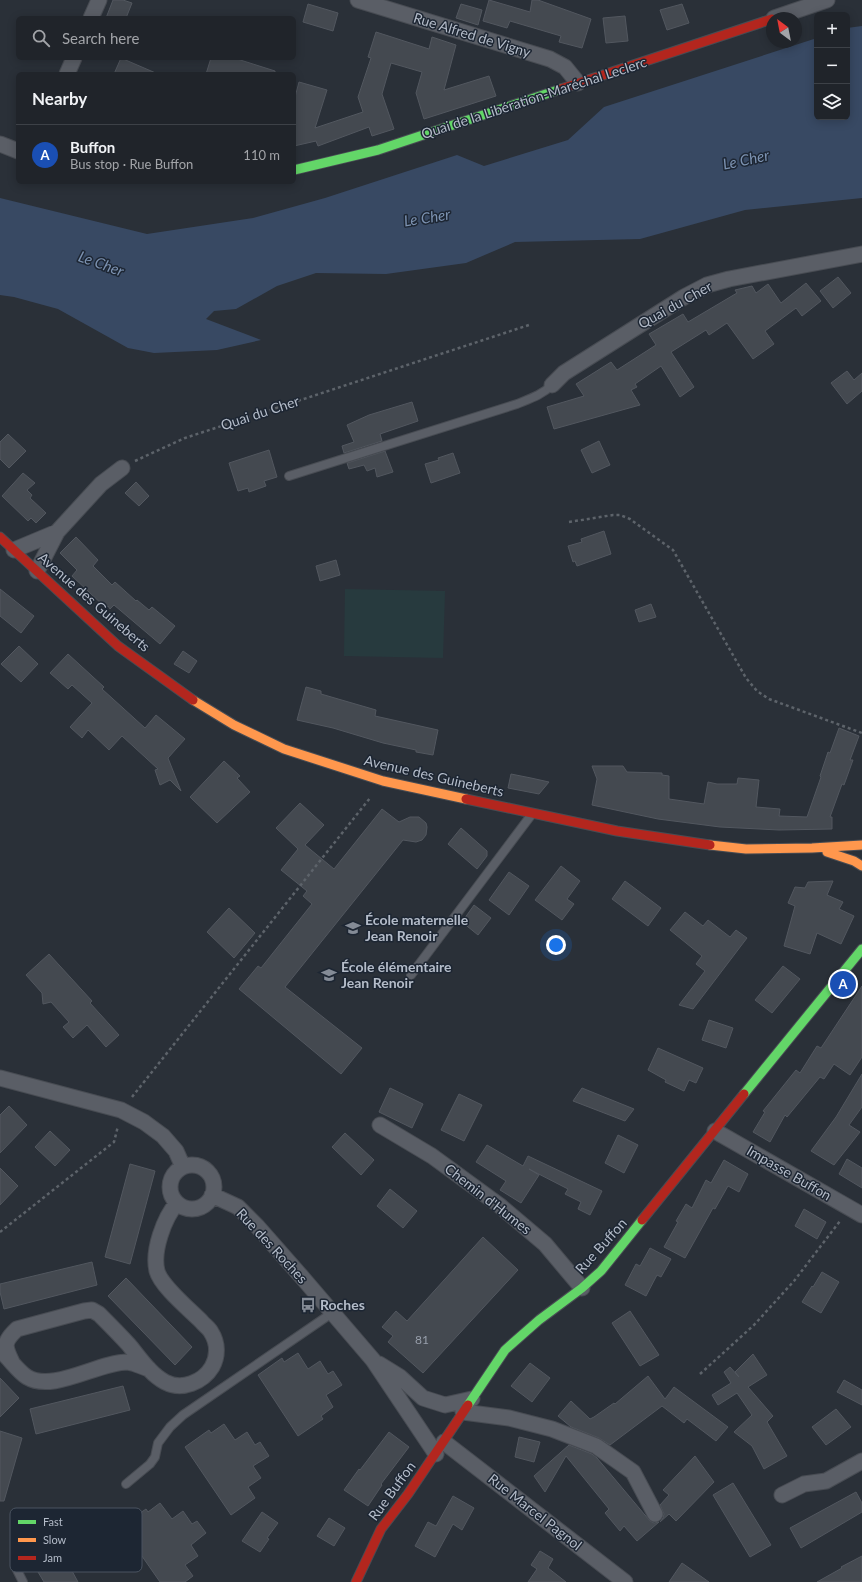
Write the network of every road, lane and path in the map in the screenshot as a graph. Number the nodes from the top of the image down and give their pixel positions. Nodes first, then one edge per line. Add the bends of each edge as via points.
1 (99, 0) edge
2 (358, 0) edge
3 (827, 0) edge
4 (791, 12) edge
5 (92, 16) edge
6 (766, 20) edge
7 (73, 60) edge
8 (68, 72) edge
9 (578, 83) junction
10 (0, 144) edge
11 (16, 151) edge
12 (296, 170) edge
13 (862, 254) edge
14 (529, 325) dead end
15 (552, 385) joint
16 (122, 468) joint
17 (289, 476) dead end
18 (569, 522) dead end
19 (57, 532) junction
20 (0, 537) edge
21 (14, 550) junction
22 (37, 571) junction
23 (862, 733) edge
24 (371, 796) dead end
25 (533, 813) junction
26 (862, 845) edge
27 (812, 848) junction
28 (862, 866) edge
29 (862, 949) edge
30 (411, 975) dead end
31 (0, 1078) edge
32 (121, 1110) junction
33 (380, 1125) dead end
34 (715, 1131) junction
35 (183, 1166) junction
36 (212, 1195) junction
37 (177, 1203) junction
38 (856, 1211) edge
39 (0, 1232) edge
40 (582, 1288) junction
41 (332, 1313) junction
42 (17, 1329) junction
43 (0, 1331) edge
44 (0, 1350) edge
45 (373, 1360) junction
46 (12, 1362) junction
47 (150, 1369) junction
48 (700, 1374) dead end
49 (472, 1398) junction
50 (463, 1412) junction
51 (440, 1448) junction
52 (862, 1462) edge
53 (126, 1484) dead end
54 (782, 1495) dead end
55 (655, 1514) dead end
56 (18, 1572) edge
57 (23, 1582) edge
58 (356, 1582) edge
59 (625, 1582) edge

1 - 5 street
2 - 9 street, Rue Alfred de Vigny via 550,59 565,67
3 - 4 street, Quai de la Libération-Maréchal Leclerc
6 - 9 street, Quai de la Libération-Maréchal Leclerc
7 - 8 street
9 - 12 street, Quai de la Libération-Maréchal Leclerc via 378,150
10 - 11 street
13 - 15 street, Quai du Cher via 707,285 564,373
14 - 16 path, Quai du Cher via 185,438
15 - 17 lane via 538,395 517,404
16 - 19 street via 101,484
18 - 23 path via 620,515 636,523 673,550 746,678 757,691 768,699
19 - 21 street
19 - 22 street
20 - 21 street, Avenue des Guineberts
21 - 22 street, Avenue des Guineberts
22 - 25 street, Avenue des Guineberts via 118,646 186,696 234,725 277,746 383,781
24 - 32 path
25 - 27 street, Avenue des Guineberts via 684,842 746,849
25 - 30 lane
26 - 27 street, Avenue des Guineberts
27 - 28 street
29 - 34 street, Rue Buffon
31 - 32 street
32 - 35 street via 163,1136 176,1150
32 - 39 path via 114,1142
33 - 40 street, Chemin d'Humes via 432,1156 499,1205 545,1244
34 - 38 street, Impasse Buffon
34 - 40 street, Rue Buffon via 601,1271
35 - 36 street via 198,1166 210,1174 214,1188
35 - 37 street via 170,1183 170,1190
36 - 37 street via 209,1201 197,1208 183,1207
36 - 41 street, Rue des Roches via 238,1207 258,1226
37 - 47 street via 163,1229 155,1261 163,1283 211,1332 216,1345 216,1360 208,1374 196,1383 181,1386 166,1382
38 - 48 path via 754,1325
40 - 49 street, Rue Buffon via 539,1320 505,1350
41 - 45 street, Rue des Roches
41 - 53 lane via 183,1415 158,1443 155,1457 150,1464
42 - 43 street
42 - 46 street via 6,1342 6,1349
42 - 47 street via 92,1310 105,1320
44 - 46 street
45 - 49 street, Rue des Roches via 400,1377 423,1398 445,1405
45 - 51 street, Rue des Roches
46 - 47 street via 26,1376 38,1382 50,1382 118,1363 130,1362
49 - 50 street, Rue Buffon
50 - 51 street, Rue Buffon
50 - 55 street via 516,1420 552,1429 596,1446 634,1472
51 - 58 street, Rue Buffon via 381,1529
51 - 59 street, Rue Marcel Pagnol
52 - 54 street via 826,1481 804,1484
56 - 57 lane

